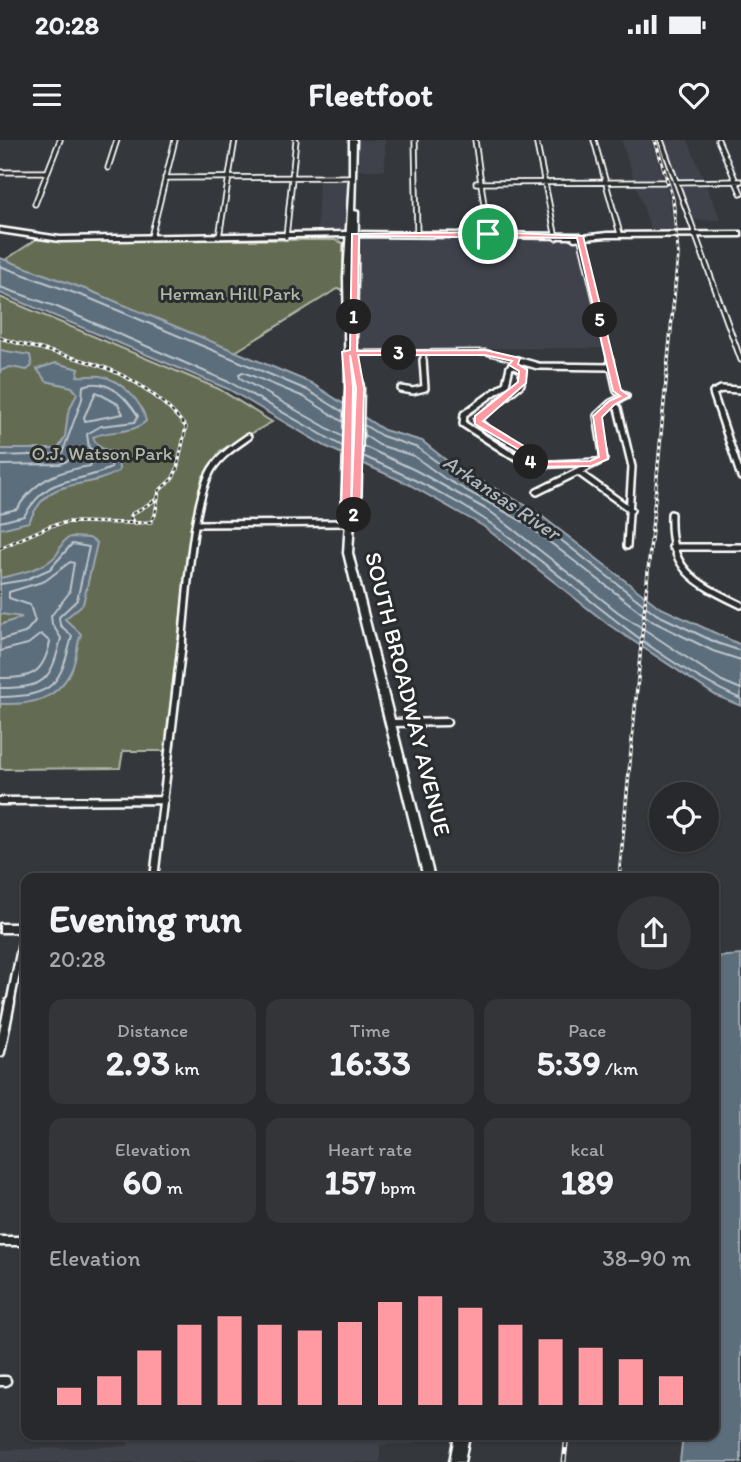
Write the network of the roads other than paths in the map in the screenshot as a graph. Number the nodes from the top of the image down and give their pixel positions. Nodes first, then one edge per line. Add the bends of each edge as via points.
1 (60, 140) edge
2 (117, 140) edge
3 (175, 140) edge
4 (235, 140) edge
5 (296, 140) edge
6 (354, 140) edge
7 (415, 140) edge
8 (475, 140) edge
9 (536, 140) edge
10 (594, 140) edge
11 (661, 140) edge
12 (718, 140) edge
13 (108, 168) dead end
14 (0, 172) edge
15 (47, 172) junction
16 (229, 177) junction
17 (292, 177) junction
18 (353, 177) junction
19 (165, 178) junction
20 (738, 181) edge
21 (545, 182) junction
22 (605, 182) junction
23 (664, 182) dead end
24 (676, 182) junction
25 (478, 183) junction
26 (741, 194) edge
27 (35, 204) dead end
28 (0, 228) edge
29 (417, 234) junction
30 (488, 234) junction
31 (620, 234) junction
32 (695, 234) junction
33 (741, 234) edge
34 (556, 236) junction
35 (580, 236) junction
36 (151, 237) junction
37 (219, 237) junction
38 (286, 237) junction
39 (351, 237) junction
40 (350, 353) junction
41 (424, 353) junction
42 (741, 360) edge
43 (515, 362) junction
44 (611, 367) junction
45 (401, 389) dead end
46 (741, 390) edge
47 (611, 403) junction
48 (248, 437) dead end
49 (596, 462) junction
50 (530, 463) junction
51 (578, 472) junction
52 (741, 477) edge
53 (537, 492) dead end
54 (631, 510) junction
55 (671, 514) dead end
56 (350, 522) junction
57 (197, 524) junction
58 (628, 546) dead end
59 (672, 547) junction
60 (741, 547) edge
61 (741, 605) edge
62 (447, 722) dead end
63 (391, 723) junction
64 (164, 800) junction
65 (0, 801) edge
66 (155, 873) edge
67 (428, 873) edge
68 (0, 928) edge
69 (21, 928) edge
70 (21, 952) edge
71 (0, 1052) edge
72 (0, 1241) edge
73 (21, 1241) edge
74 (460, 1440) edge
75 (457, 1462) edge

1 - 15 street
2 - 13 street
3 - 19 street
4 - 16 street
5 - 17 street
6 - 18 main road, SOUTH BROADWAY AVENUE
7 - 29 street
8 - 25 street
9 - 21 street
10 - 22 street
11 - 24 street
12 - 20 street
14 - 15 street
15 - 27 street
16 - 17 street
16 - 19 street
16 - 37 street
17 - 18 street
17 - 38 street
18 - 39 main road, SOUTH BROADWAY AVENUE
19 - 36 street
20 - 24 street
20 - 26 street
21 - 22 street
21 - 25 street
21 - 34 street
22 - 23 street
22 - 31 street
24 - 32 street
25 - 30 street
28 - 36 main road via 60,239
29 - 30 main road
29 - 39 main road
30 - 34 main road
31 - 32 main road
31 - 35 main road
32 - 33 main road
32 - 42 street
34 - 35 main road
34 - 39 main road
35 - 44 street
36 - 37 main road
37 - 38 main road
38 - 39 main road
39 - 40 main road, SOUTH BROADWAY AVENUE
40 - 41 street
40 - 56 main road, SOUTH BROADWAY AVENUE via 346,512
40 - 56 main road, SOUTH BROADWAY AVENUE via 360,388 358,487 356,512
41 - 43 street via 485,352
41 - 45 street via 426,387
43 - 44 street
43 - 50 street via 523,370 522,384 477,420 529,453
43 - 50 street via 506,384 464,414 462,421 487,441
44 - 47 street via 617,391 626,396
46 - 52 street via 713,393
47 - 49 street via 597,416 604,459
47 - 54 street via 618,408 632,467
48 - 57 street via 217,461 206,477
49 - 50 street
49 - 51 street
51 - 53 street
51 - 54 street
54 - 58 street
55 - 59 street
56 - 57 street
56 - 63 main road, SOUTH BROADWAY AVENUE via 348,553
57 - 64 street
59 - 60 street
59 - 61 street via 676,562 689,579
62 - 63 street
63 - 67 main road, SOUTH BROADWAY AVENUE
64 - 65 street
64 - 66 street
68 - 69 main road
70 - 71 street
72 - 73 street
74 - 75 main road

